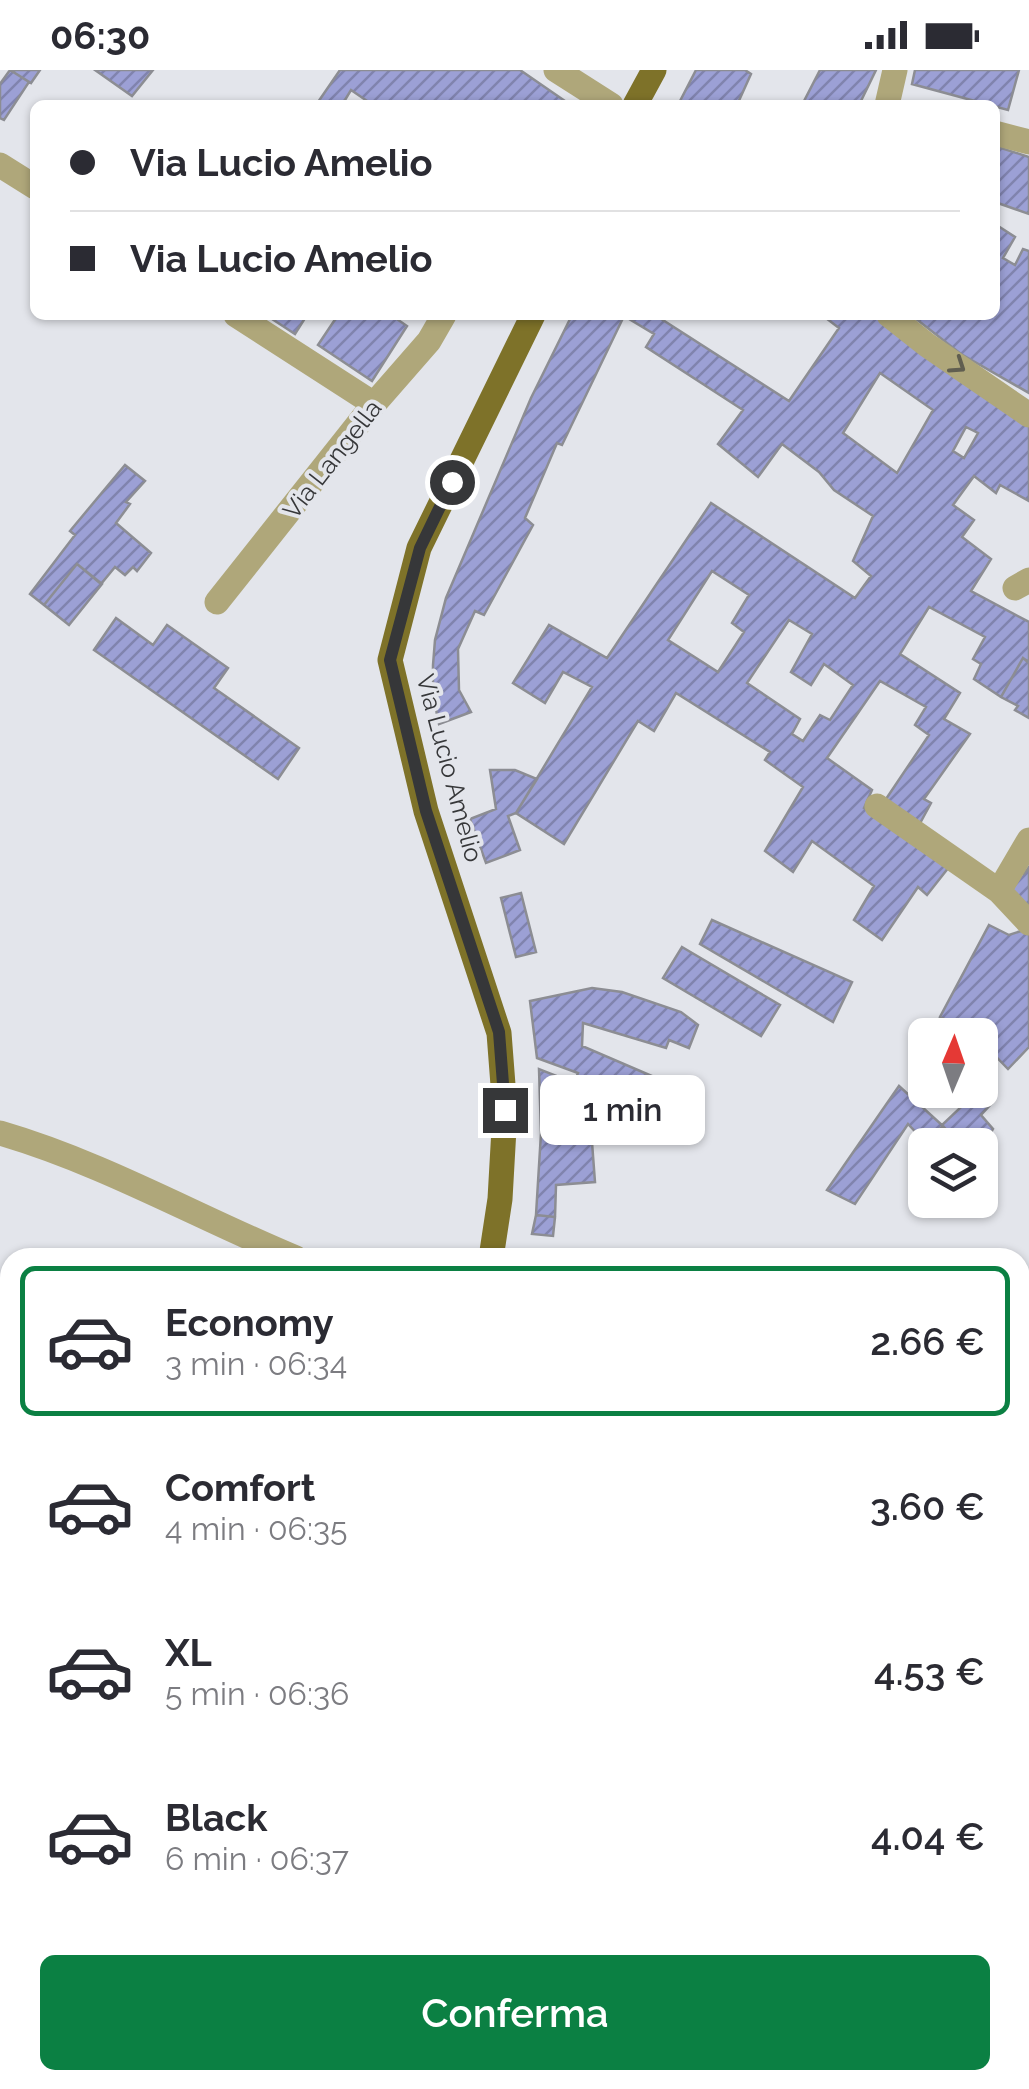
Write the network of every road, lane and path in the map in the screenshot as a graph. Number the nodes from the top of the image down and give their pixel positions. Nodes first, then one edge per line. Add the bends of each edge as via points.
1 (556, 70) edge
2 (654, 70) edge
3 (895, 70) edge
4 (594, 100) edge
5 (639, 100) edge
6 (888, 100) edge
7 (1000, 134) edge
8 (1029, 142) edge
9 (0, 165) edge
10 (30, 185) edge
11 (244, 320) edge
12 (441, 320) edge
13 (531, 320) edge
14 (896, 320) edge
15 (374, 404) junction
16 (1029, 415) edge
17 (217, 602) dead end
18 (877, 806) dead end
19 (1029, 840) edge
20 (999, 891) junction
21 (1029, 924) edge
22 (0, 1133) edge
23 (272, 1248) edge
24 (493, 1248) edge

1 - 4 street
2 - 5 main road
3 - 6 street
7 - 8 street
9 - 10 street
11 - 15 street
12 - 15 street, Via Langella
13 - 24 main road, Via Lucio Amelio via 420,548 390,660 426,811 499,1032 505,1110
14 -> 16 street
15 - 17 street, Via Langella
18 - 20 street
19 - 20 street
20 - 21 street
22 - 23 street via 56,1150

